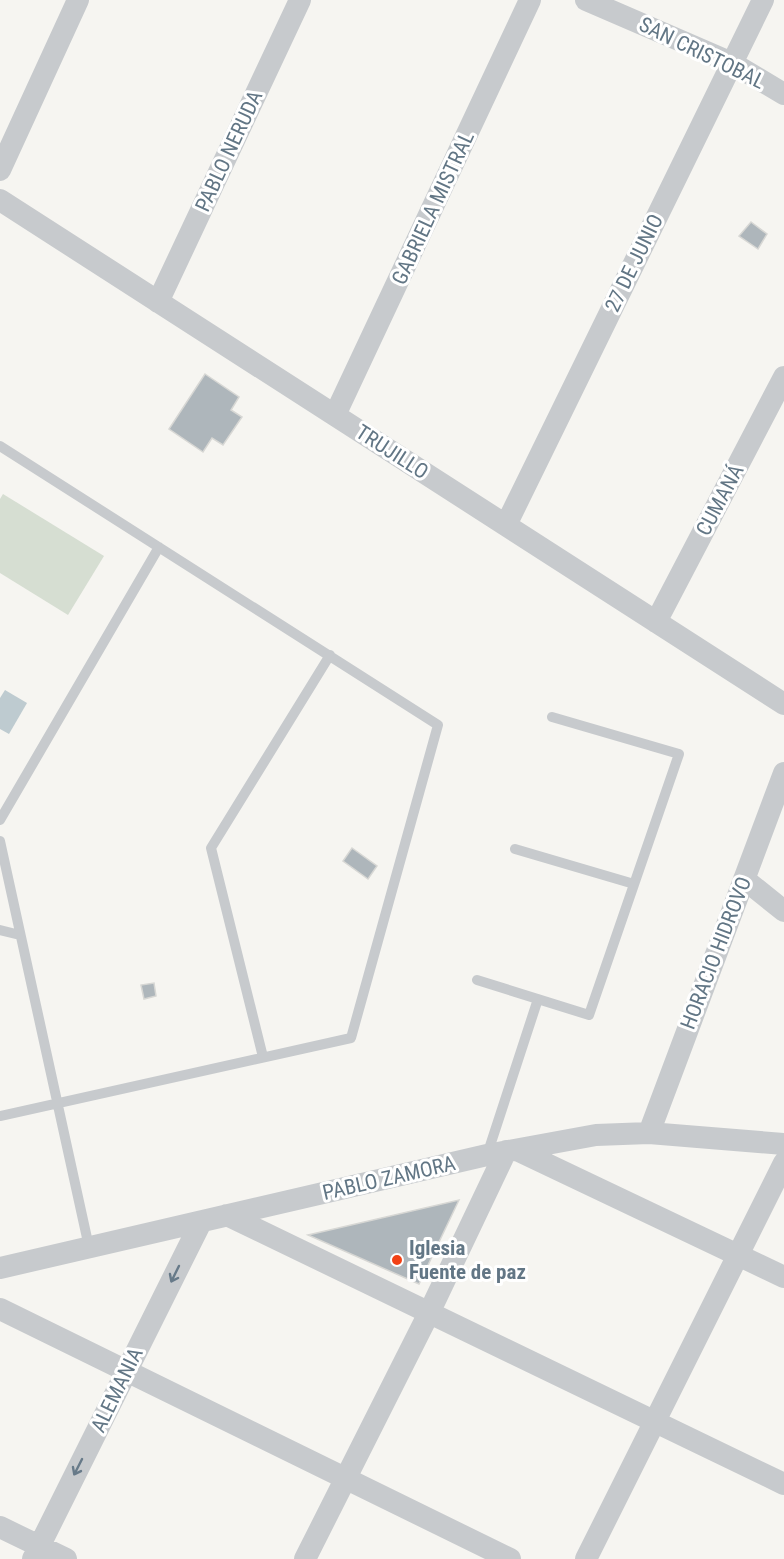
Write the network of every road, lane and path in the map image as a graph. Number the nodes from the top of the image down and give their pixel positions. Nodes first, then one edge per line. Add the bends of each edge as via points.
1 (78, 0) edge
2 (300, 0) edge
3 (530, 0) edge
4 (586, 0) edge
5 (763, 0) edge
6 (732, 63) junction
7 (784, 94) edge
8 (0, 170) edge
9 (0, 200) edge
10 (158, 302) junction
11 (784, 377) edge
12 (335, 415) junction
13 (0, 446) edge
14 (506, 525) junction
15 (159, 547) junction
16 (656, 622) junction
17 (330, 655) junction
18 (784, 704) edge
19 (552, 717) dead end
20 (784, 773) edge
21 (0, 820) edge
22 (0, 841) edge
23 (515, 849) dead end
24 (744, 879) junction
25 (634, 884) junction
26 (784, 911) edge
27 (0, 930) edge
28 (20, 935) junction
29 (477, 980) dead end
30 (538, 999) junction
31 (263, 1057) junction
32 (58, 1104) junction
33 (0, 1116) edge
34 (649, 1133) junction
35 (784, 1144) edge
36 (503, 1152) junction
37 (784, 1163) edge
38 (227, 1215) junction
39 (201, 1222) junction
40 (89, 1247) junction
41 (738, 1255) junction
42 (0, 1268) edge
43 (784, 1277) edge
44 (0, 1309) edge
45 (429, 1313) junction
46 (126, 1372) junction
47 (655, 1421) junction
48 (345, 1479) junction
49 (784, 1484) edge
50 (0, 1527) edge
51 (36, 1552) edge
52 (66, 1559) edge
53 (305, 1559) edge
54 (510, 1559) edge
55 (586, 1559) edge

1 - 8 street
2 - 10 street, PABLO NERUDA
3 - 12 street, GABRIELA MISTRAL
4 - 6 street, SAN CRISTOBAL
5 - 6 street, 27 DE JUNIO
6 - 7 street, SAN CRISTOBAL
6 - 14 street, 27 DE JUNIO
9 - 10 street, TRUJILLO
10 - 12 street, TRUJILLO
11 - 16 street, CUMANÁ
12 - 14 street, TRUJILLO
13 - 15 lane
14 - 16 street, TRUJILLO
15 - 17 lane
15 - 21 lane
16 - 18 street, TRUJILLO
17 - 31 lane via 211,848
17 - 31 lane via 438,725 351,1038
19 - 25 lane via 679,754
20 - 24 street, HORACIO HIDROVO
22 - 28 lane
23 - 25 lane
24 - 26 street
24 - 34 street, HORACIO HIDROVO
25 - 30 lane via 589,1015
27 - 28 lane
28 - 32 lane
29 - 30 lane
30 - 36 lane
31 - 32 lane
32 - 33 lane
32 - 40 lane
34 - 35 street, PABLO ZAMORA
34 - 36 street, PABLO ZAMORA via 596,1135
36 - 38 street, PABLO ZAMORA
36 - 41 street
36 - 45 street
37 - 41 street
38 - 39 street, PABLO ZAMORA
38 - 45 street
39 - 40 street, PABLO ZAMORA
39 -> 46 street, ALEMANIA
40 - 42 street, PABLO ZAMORA
41 - 43 street
41 - 47 street
44 - 46 street
45 - 47 street
45 - 48 street
46 - 48 street
46 -> 51 street, ALEMANIA
47 - 49 street
47 - 55 street
48 - 53 street
48 - 54 street
50 - 51 street
51 - 52 street

